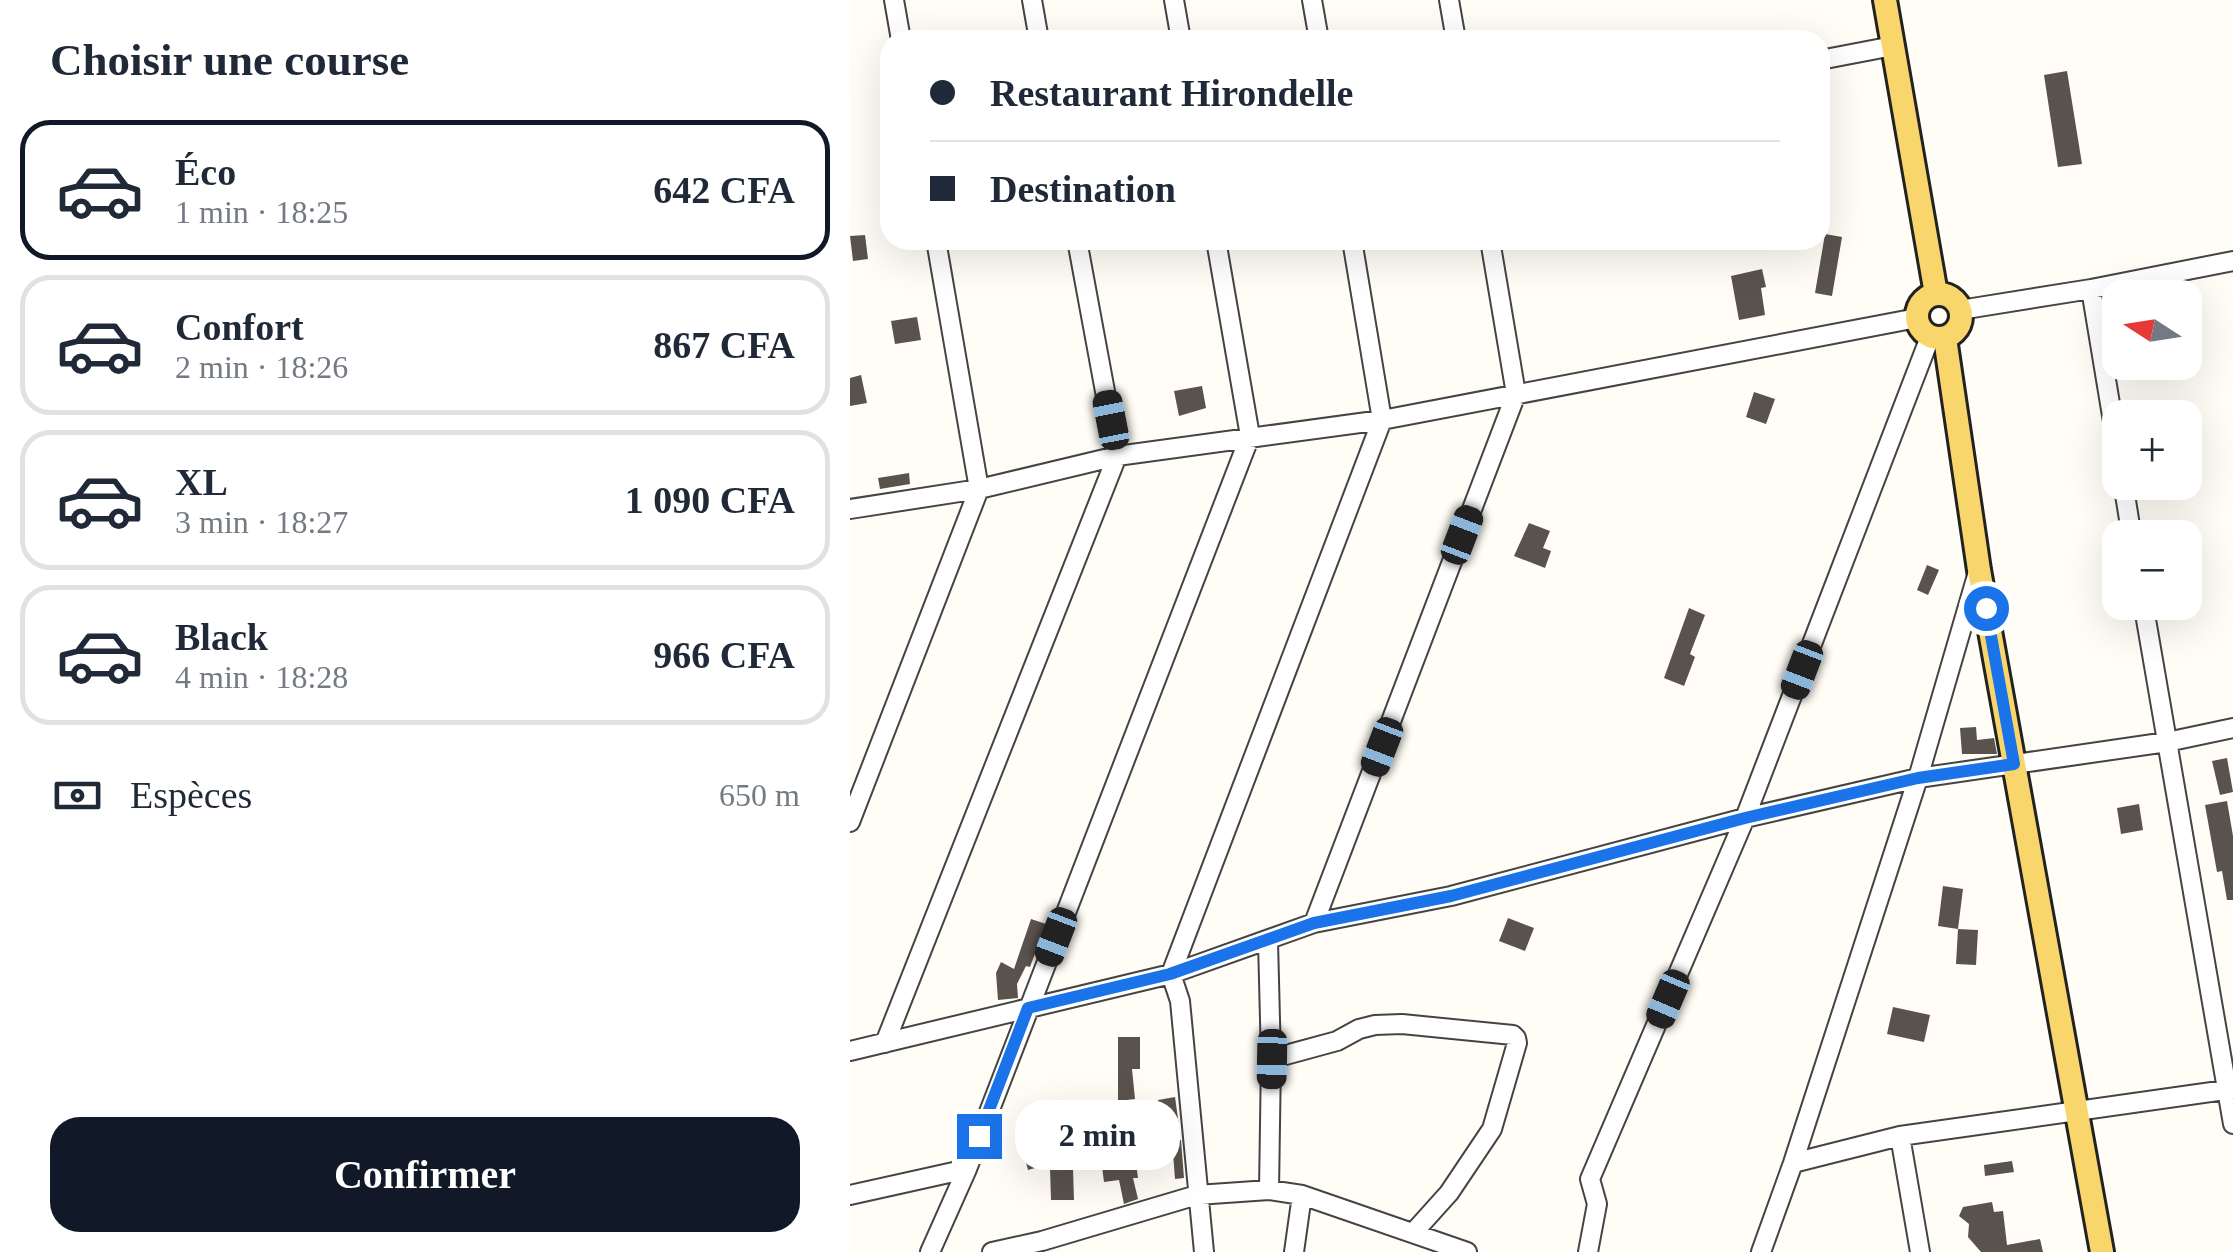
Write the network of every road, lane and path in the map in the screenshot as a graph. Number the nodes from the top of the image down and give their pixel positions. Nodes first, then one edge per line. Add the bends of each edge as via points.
1 (894, 0) edge
2 (1032, 0) edge
3 (1174, 0) edge
4 (1312, 0) edge
5 (1449, 0) edge
6 (1884, 0) edge
7 (899, 30) edge
8 (1037, 30) edge
9 (1179, 30) edge
10 (1317, 30) edge
11 (1454, 30) edge
12 (1893, 46) junction
13 (1830, 58) edge
14 (938, 250) edge
15 (1079, 250) edge
16 (1218, 250) edge
17 (1354, 250) edge
18 (1492, 250) edge
19 (2233, 261) edge
20 (2091, 289) junction
21 (1936, 294) junction
22 (1960, 310) junction
23 (1930, 331) junction
24 (1516, 394) junction
25 (2109, 400) edge
26 (1382, 420) junction
27 (1250, 436) junction
28 (1118, 456) junction
29 (979, 489) junction
30 (850, 508) edge
31 (1979, 570) junction
32 (2146, 620) edge
33 (2233, 728) edge
34 (2166, 742) junction
35 (2014, 764) junction
36 (1918, 778) junction
37 (1745, 818) junction
38 (850, 822) edge
39 (1314, 923) junction
40 (1268, 941) junction
41 (1170, 974) junction
42 (1028, 1008) junction
43 (885, 1043) junction
44 (850, 1051) edge
45 (1272, 1059) junction
46 (2230, 1089) edge
47 (2077, 1110) junction
48 (2233, 1124) edge
49 (1900, 1136) junction
50 (1793, 1163) junction
51 (967, 1168) junction
52 (1269, 1190) junction
53 (850, 1195) edge
54 (1197, 1195) junction
55 (1302, 1195) junction
56 (1414, 1233) junction
57 (1042, 1246) edge
58 (1458, 1251) edge
59 (1768, 1251) edge
60 (930, 1252) edge
61 (992, 1252) edge
62 (1204, 1252) edge
63 (1294, 1252) edge
64 (1588, 1252) edge
65 (1920, 1252) edge
66 (2102, 1252) edge

1 - 7 street
2 - 8 street
3 - 9 street
4 - 10 street
5 - 11 street
6 - 12 main road
12 - 13 street
12 - 21 main road
14 - 29 street
15 - 28 street
16 - 27 street
17 - 26 street
18 - 24 street
19 - 20 street
20 - 22 street
20 - 25 street
21 - 22 main road via 1953,299
21 - 23 main road via 1920,305
22 - 23 main road via 1951,335
23 - 24 street
23 - 31 main road
23 - 37 street
24 - 26 street
24 - 39 street
26 - 27 street
26 - 41 street
27 - 28 street
27 - 42 street
28 - 29 street
28 - 43 street
29 - 30 street
29 - 38 street
31 - 35 main road
31 - 36 street
32 - 34 street
33 - 34 street
34 - 35 street
34 - 46 street
35 - 36 street
35 - 47 main road
36 - 37 street
36 - 50 street
37 - 39 street via 1451,896
37 - 64 street via 1590,1179 1597,1204
39 - 40 street
40 - 41 street
40 - 45 street
41 - 42 street
41 - 54 street via 1180,1001
42 - 43 street
42 - 51 street
43 - 44 street
45 - 52 street
45 - 56 street via 1375,1025 1516,1038 1492,1129
46 - 47 street
46 - 48 street
47 - 49 street
47 - 66 main road
49 - 50 street
49 - 65 street
50 - 59 street
51 - 53 street
51 - 60 street
52 - 54 street
52 - 55 street
54 - 57 street
54 - 62 street
55 - 56 street
55 - 63 street
56 - 58 street
57 - 61 street

